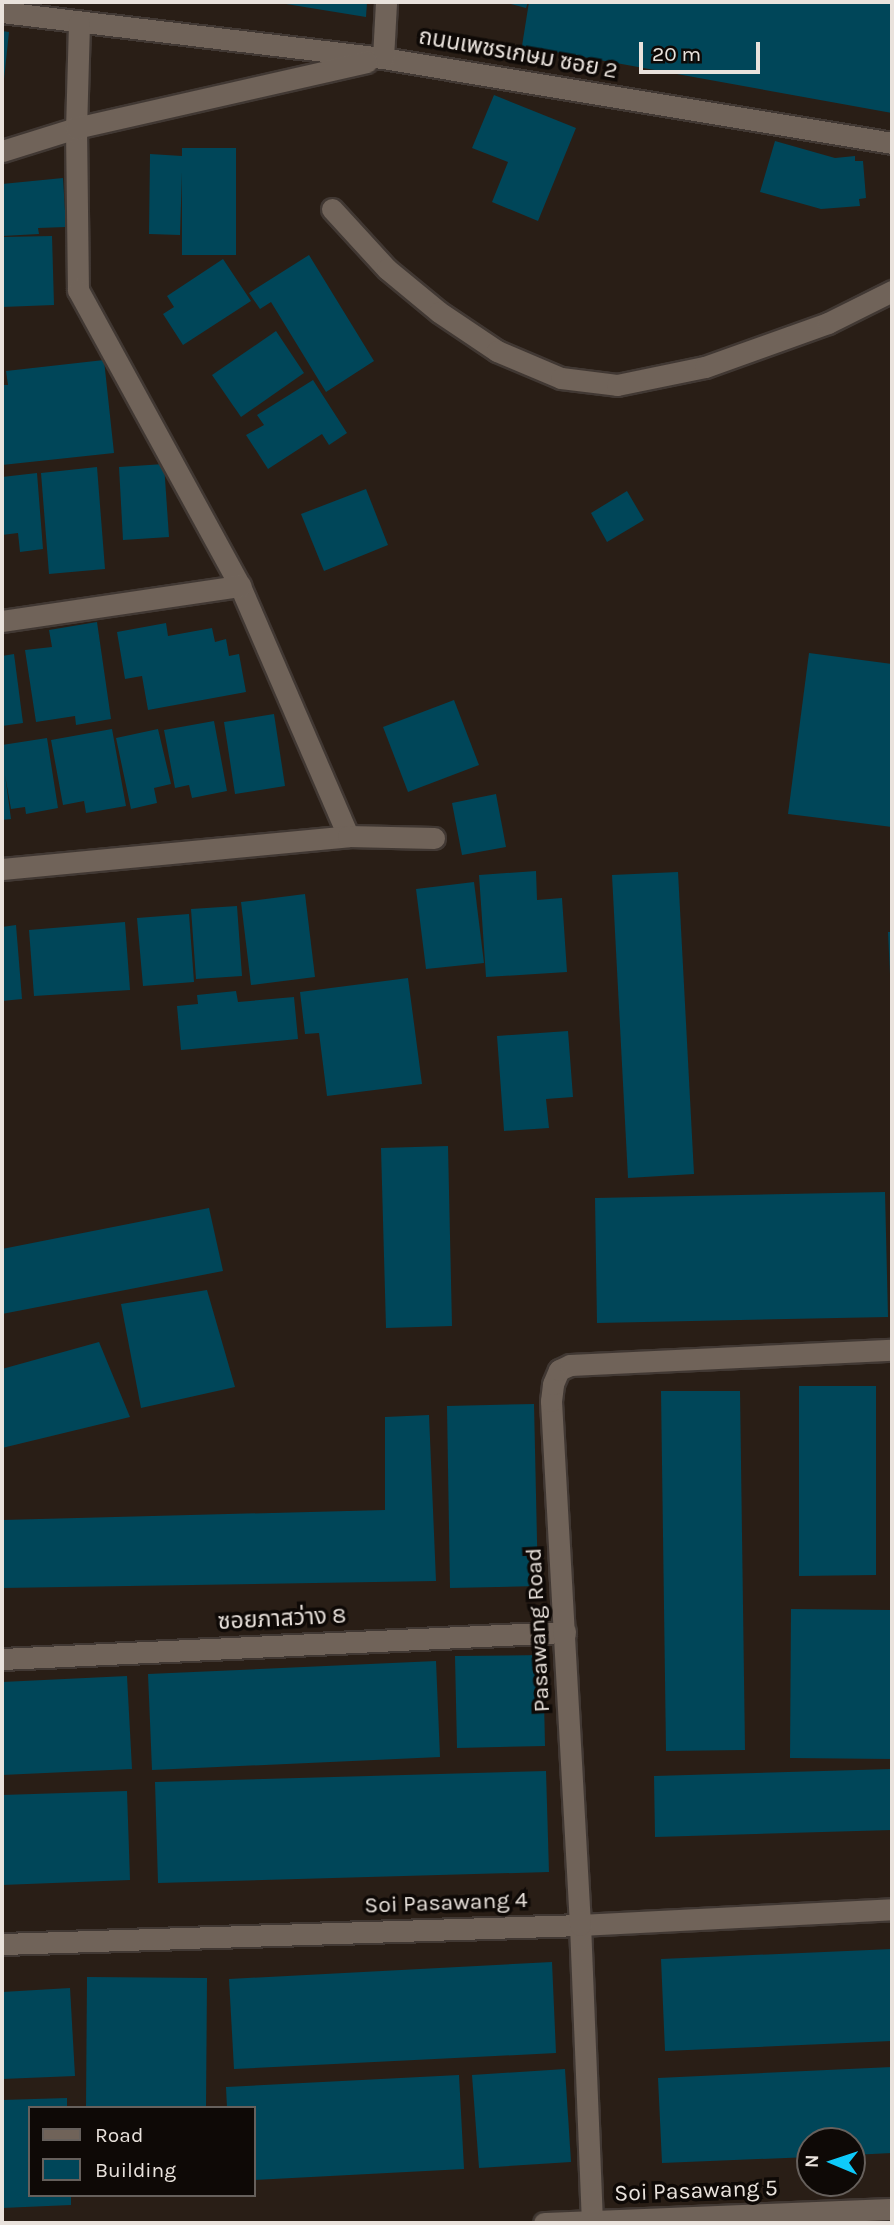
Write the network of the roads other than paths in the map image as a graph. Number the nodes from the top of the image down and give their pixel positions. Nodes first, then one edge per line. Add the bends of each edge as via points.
1 (386, 2) edge
2 (2, 12) edge
3 (79, 23) junction
4 (383, 58) junction
5 (75, 128) junction
6 (892, 144) edge
7 (2, 151) edge
8 (332, 209) dead end
9 (892, 291) edge
10 (240, 586) junction
11 (2, 621) edge
12 (348, 836) junction
13 (434, 838) dead end
14 (2, 869) edge
15 (892, 1350) edge
16 (565, 1632) junction
17 (2, 1659) edge
18 (892, 1909) edge
19 (580, 1925) junction
20 (2, 1944) edge
21 (892, 2209) edge
22 (592, 2222) edge
23 (544, 2223) edge

1 - 4 street
2 - 3 street, ถนนเพชรเกษม ซอย 2
3 - 4 street, ถนนเพชรเกษม ซอย 2
3 - 5 street
4 - 5 street
4 - 6 street, ถนนเพชรเกษม ซอย 2
5 - 7 street
5 - 10 street via 78,290
8 - 9 street via 387,269 439,312 497,351 561,379 617,385 705,367 828,323
10 - 11 street
10 - 12 street
12 - 13 street
12 - 14 street
15 - 16 street, Pasawang Road via 570,1365 559,1370 551,1401
16 - 17 street, ซอยภาสว่าง 8
16 - 19 street, Pasawang Road
18 - 19 street, Soi Pasawang 4
19 - 20 street, Soi Pasawang 4
19 - 22 street, Pasawang Road
21 - 22 street, Soi Pasawang 5
22 - 23 street, Soi Pasawang 5

